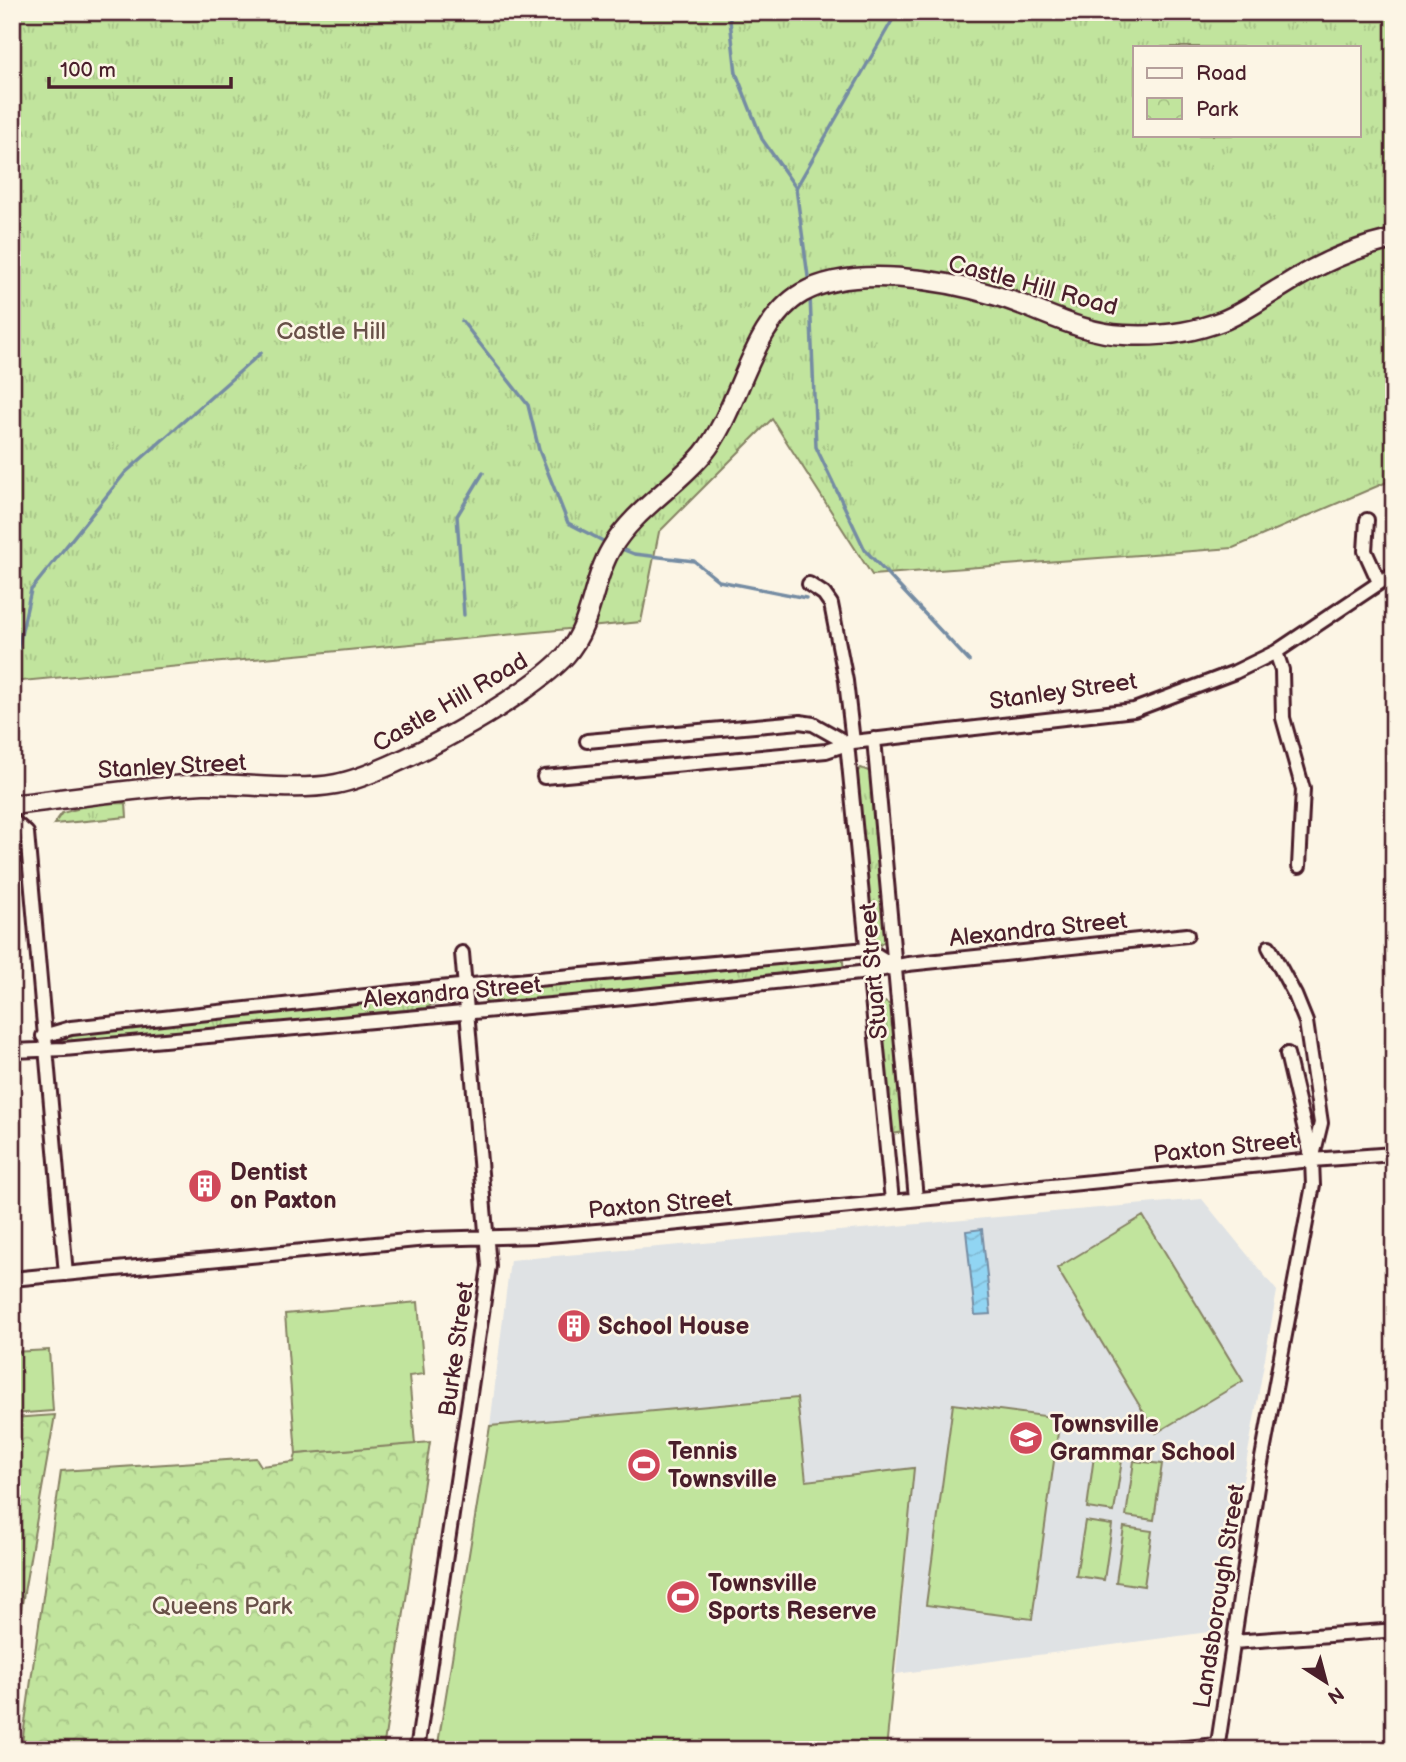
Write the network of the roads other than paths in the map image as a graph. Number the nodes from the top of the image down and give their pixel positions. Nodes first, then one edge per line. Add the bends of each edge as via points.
1 (1394, 239) edge
2 (1367, 520) dead end
3 (1394, 573) edge
4 (1379, 582) junction
5 (809, 584) dead end
6 (1276, 652) junction
7 (874, 739) junction
8 (587, 741) dead end
9 (850, 742) junction
10 (544, 777) dead end
11 (336, 784) joint
12 (12, 805) edge
13 (12, 820) edge
14 (1299, 866) dead end
15 (1187, 935) dead end
16 (1269, 947) dead end
17 (867, 949) junction
18 (462, 953) dead end
19 (893, 965) junction
20 (869, 972) junction
21 (463, 988) junction
22 (465, 1013) junction
23 (44, 1042) junction
24 (12, 1051) edge
25 (1287, 1054) dead end
26 (1394, 1154) edge
27 (1312, 1160) junction
28 (916, 1199) junction
29 (892, 1201) junction
30 (486, 1237) junction
31 (66, 1274) junction
32 (12, 1279) edge
33 (1384, 1631) dead end
34 (1233, 1642) junction
35 (1217, 1747) edge
36 (417, 1750) edge
37 (1163, 1750) edge

1 - 11 main road, Castle Hill Road via 1327,260 1226,320 1165,334 1103,333 999,297 924,282 870,276 842,279 803,292 789,301 767,330 720,432 706,451 638,516 610,551 578,641 563,659 508,702 378,771
2 - 4 street via 1365,551
3 - 4 street, Stanley Street
4 - 6 street, Stanley Street
5 - 9 street, Stuart Street via 831,604 846,681
6 - 7 street, Stanley Street via 1133,710
6 - 14 street via 1282,670 1283,718 1303,789
7 - 9 street, Stanley Street
7 - 19 street, Stuart Street
8 - 9 street via 800,722
9 - 10 street, Stanley Street via 826,751
9 - 17 street, Stuart Street
11 - 12 main road, Stanley Street via 156,787
13 - 23 street via 26,833
15 - 19 street, Alexandra Street
16 - 27 street, Landsborough Street via 1306,1022 1321,1123
17 - 19 street
17 - 20 street, Stuart Street
17 - 21 street, Alexandra Street
18 - 21 street, Burke Street
19 - 20 street, Alexandra Street
19 - 28 street, Stuart Street
20 - 22 street, Alexandra Street
20 - 29 street, Stuart Street
21 - 22 street, Burke Street
21 - 23 street, Alexandra Street via 85,1026
22 - 23 street, Alexandra Street
22 - 30 street, Burke Street
23 - 24 street, Alexandra Street
23 - 31 street
25 - 27 street, Landsborough Street
26 - 27 street, Paxton Street
27 - 28 street, Paxton Street
27 - 34 street, Landsborough Street via 1313,1185
28 - 29 street, Paxton Street
29 - 30 street, Paxton Street
30 - 31 street, Paxton Street
30 - 36 street, Burke Street via 489,1266
31 - 32 street, Paxton Street
33 - 34 street
34 - 35 street, Landsborough Street
35 - 37 street

